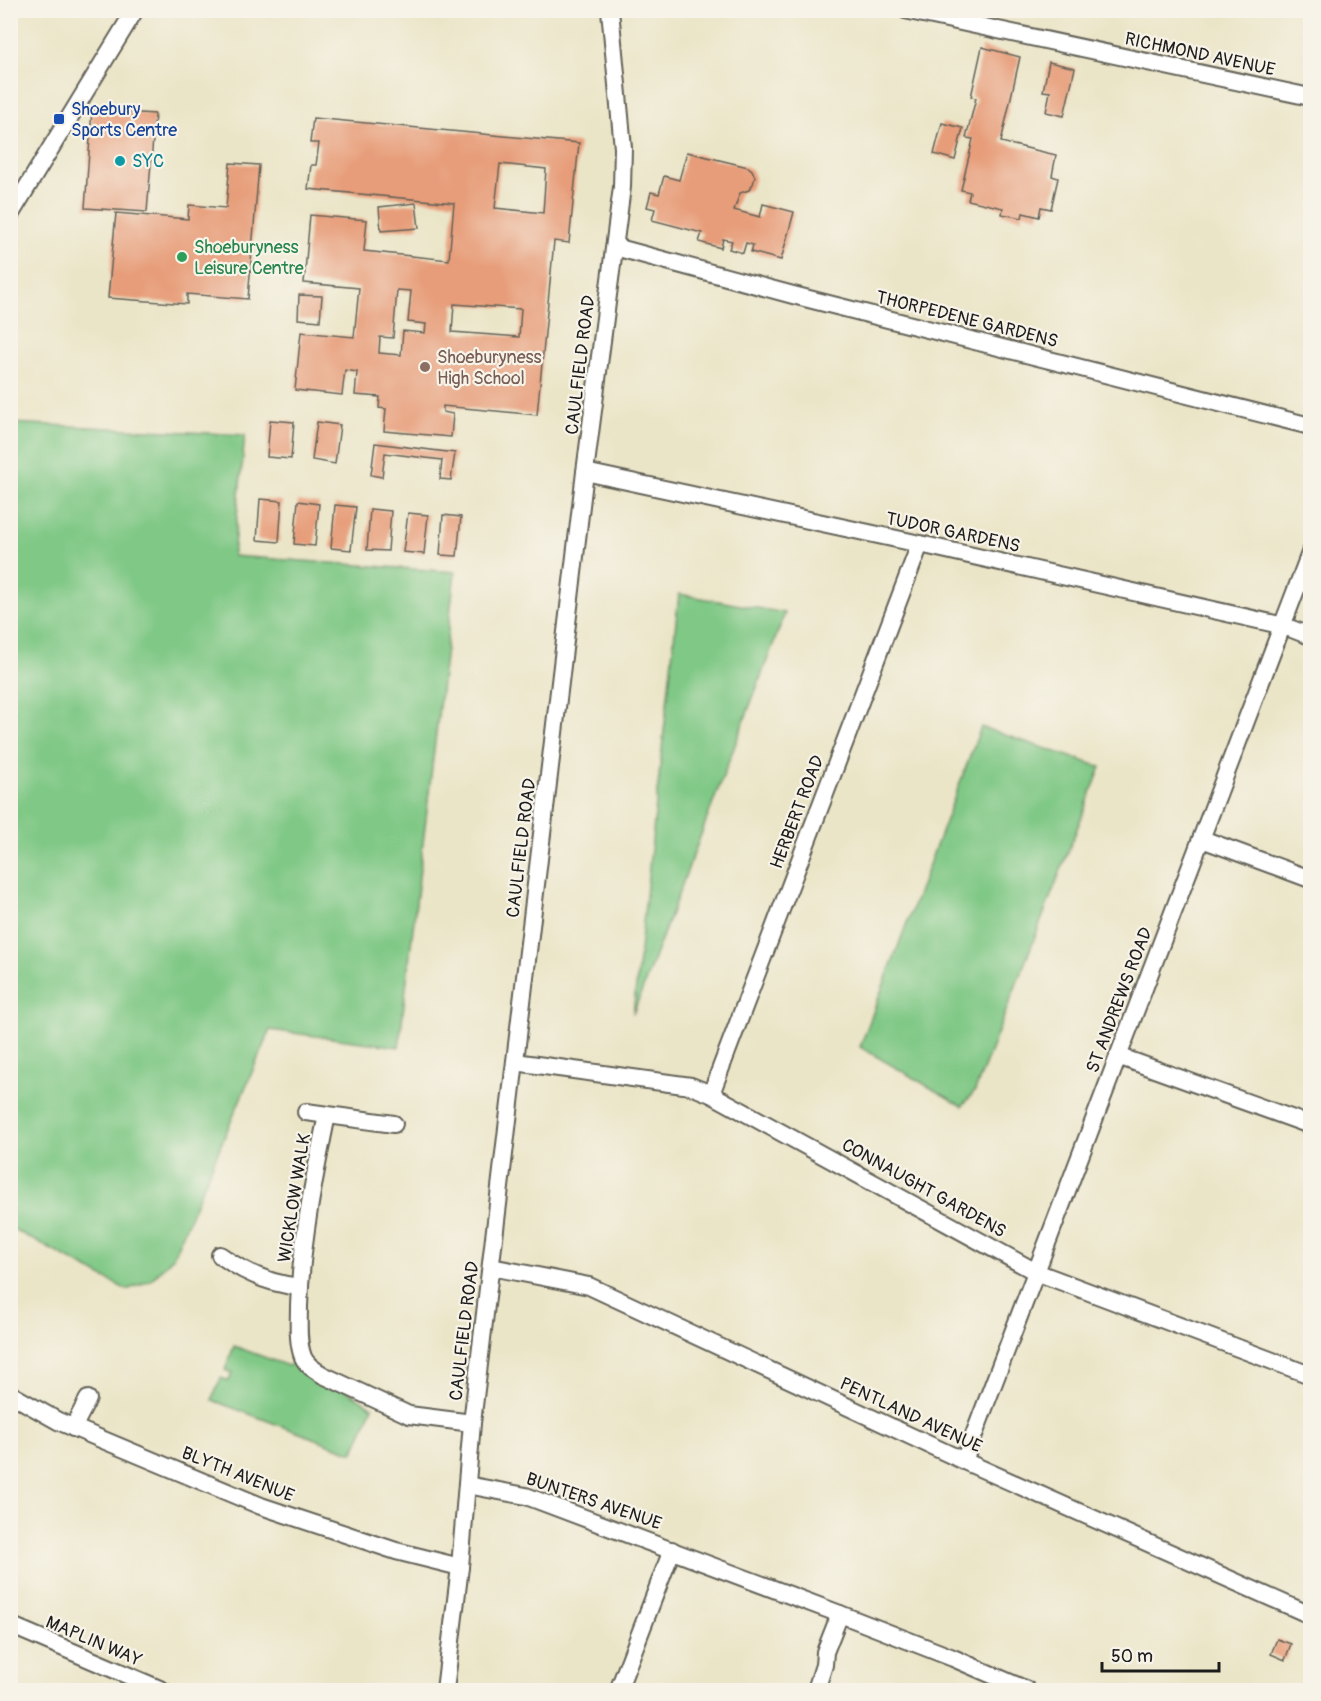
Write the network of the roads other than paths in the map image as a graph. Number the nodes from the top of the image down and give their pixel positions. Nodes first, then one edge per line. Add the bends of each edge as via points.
1 (135, 10) edge
2 (610, 10) edge
3 (905, 10) edge
4 (1311, 97) edge
5 (10, 215) edge
6 (615, 247) junction
7 (1311, 426) edge
8 (585, 472) junction
9 (920, 544) junction
10 (1311, 553) edge
11 (1284, 626) junction
12 (1311, 636) edge
13 (1202, 839) junction
14 (1311, 879) edge
15 (1118, 1056) junction
16 (515, 1062) junction
17 (711, 1094) junction
18 (306, 1112) dead end
19 (327, 1115) junction
20 (394, 1124) dead end
21 (1311, 1125) edge
22 (220, 1255) dead end
23 (491, 1267) junction
24 (1036, 1272) junction
25 (300, 1287) junction
26 (1311, 1375) edge
27 (10, 1394) edge
28 (88, 1399) dead end
29 (472, 1423) junction
30 (73, 1428) junction
31 (964, 1461) junction
32 (467, 1485) junction
33 (672, 1550) junction
34 (460, 1567) junction
35 (840, 1614) junction
36 (1311, 1615) edge
37 (10, 1625) edge
38 (619, 1688) dead end
39 (162, 1690) edge
40 (445, 1690) edge
41 (816, 1690) edge
42 (1027, 1690) edge

1 - 5 street
2 - 6 street, CAULFIELD ROAD via 623,148
3 - 4 street, RICHMOND AVENUE
6 - 7 street, THORPEDENE GARDENS
6 - 8 street, CAULFIELD ROAD
8 - 9 street, TUDOR GARDENS
8 - 16 street, CAULFIELD ROAD
9 - 11 street, TUDOR GARDENS
9 - 17 street, HERBERT ROAD
10 - 11 street, ST ANDREWS ROAD
11 - 12 street, TUDOR GARDENS
11 - 13 street, ST ANDREWS ROAD
13 - 14 street
13 - 15 street, ST ANDREWS ROAD
15 - 21 street
15 - 24 street, ST ANDREWS ROAD
16 - 17 street, CONNAUGHT GARDENS via 691,1086
16 - 23 street, CAULFIELD ROAD
17 - 24 street, CONNAUGHT GARDENS
18 - 19 street
19 - 20 street
19 - 25 street, WICKLOW WALK
22 - 25 street, WICKLOW WALK via 236,1272
23 - 29 street, CAULFIELD ROAD
23 - 31 street, PENTLAND AVENUE via 589,1286
24 - 26 street, CONNAUGHT GARDENS
24 - 31 street, ST ANDREWS ROAD
25 - 29 street, WICKLOW WALK via 300,1342 310,1367 409,1414
27 - 30 street, BLYTH AVENUE
28 - 30 street
29 - 32 street, CAULFIELD ROAD
30 - 34 street, BLYTH AVENUE via 261,1506 396,1551
31 - 36 street, PENTLAND AVENUE
32 - 33 street, BUNTERS AVENUE via 526,1496
32 - 34 street, CAULFIELD ROAD
33 - 35 street, BUNTERS AVENUE
33 - 38 street, BUNTERS AVENUE
34 - 40 street, CAULFIELD ROAD
35 - 41 street
35 - 42 street, BUNTERS AVENUE
37 - 39 street, MAPLIN WAY

